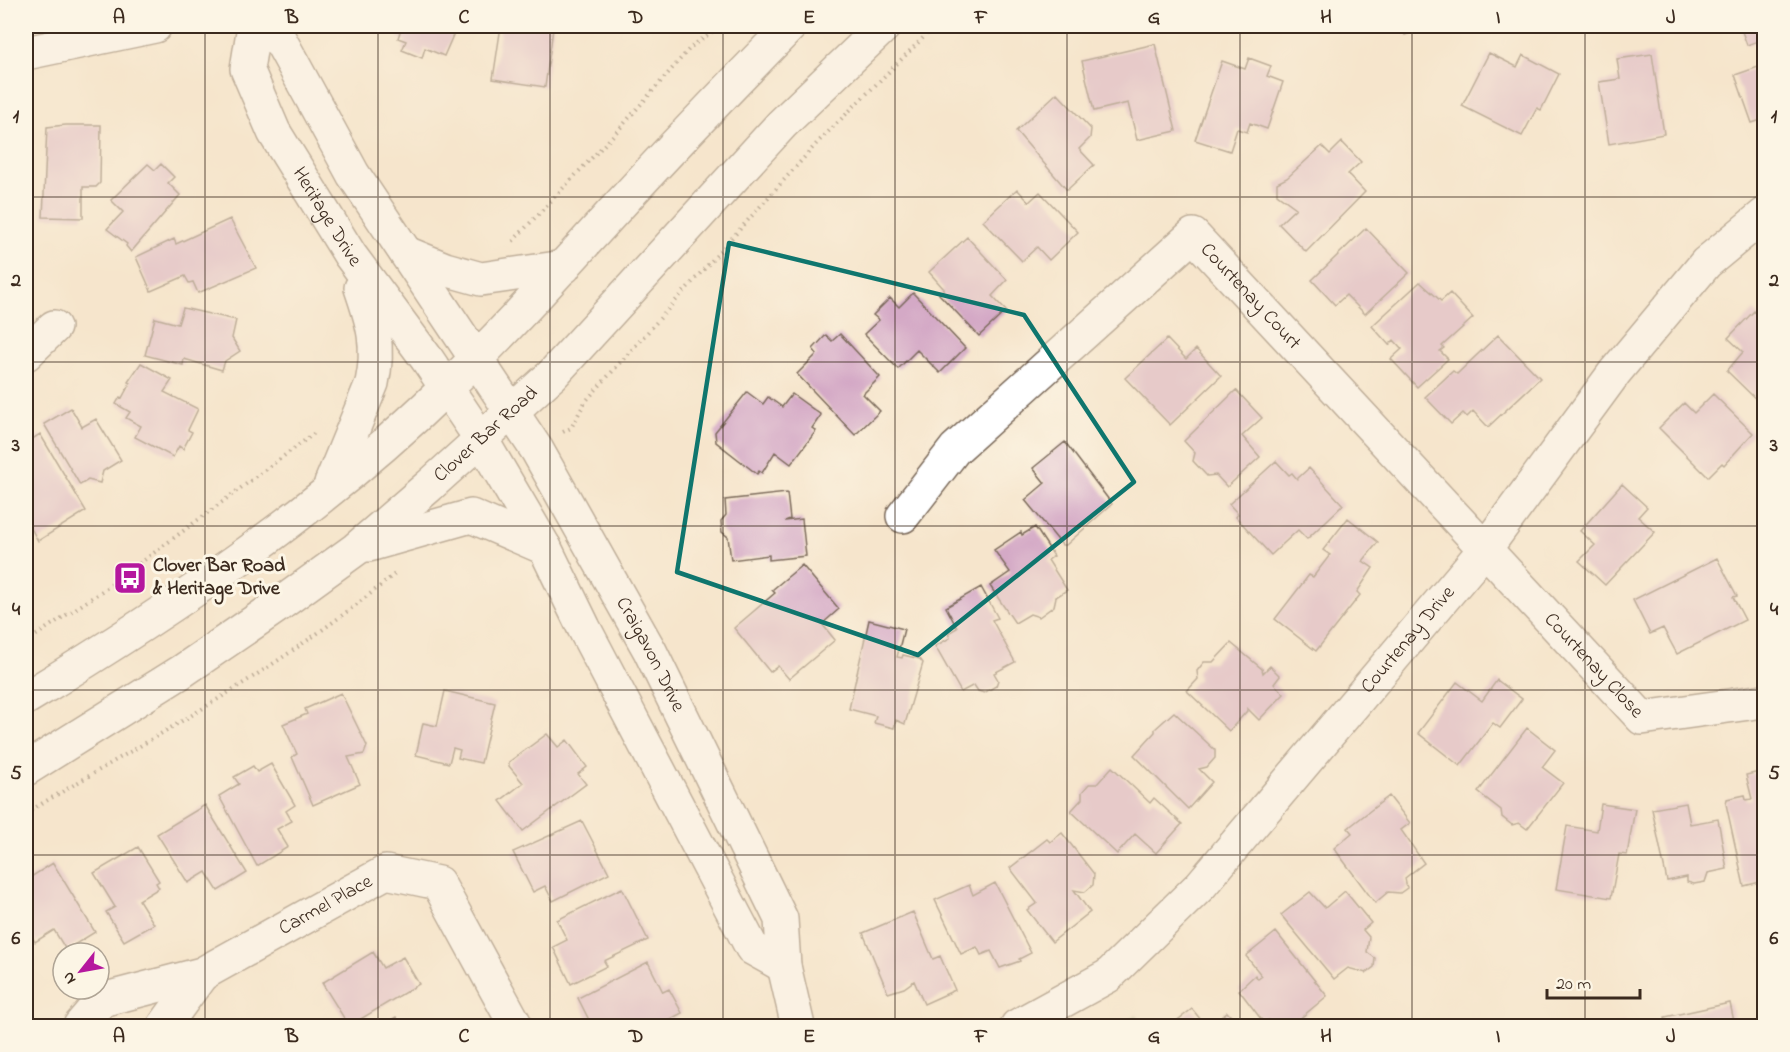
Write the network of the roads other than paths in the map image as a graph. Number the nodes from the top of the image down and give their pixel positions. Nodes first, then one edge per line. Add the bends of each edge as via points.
1 (155, 26) edge
2 (790, 26) edge
3 (884, 26) edge
4 (255, 27) edge
5 (26, 53) edge
6 (1764, 215) edge
7 (406, 253) junction
8 (350, 255) junction
9 (564, 267) junction
10 (54, 327) dead end
11 (26, 354) edge
12 (475, 359) junction
13 (447, 387) junction
14 (513, 411) junction
15 (481, 439) junction
16 (329, 489) junction
17 (903, 516) dead end
18 (545, 548) junction
19 (356, 549) junction
20 (1485, 549) junction
21 (26, 698) edge
22 (1764, 701) edge
23 (26, 769) edge
24 (784, 966) junction
25 (202, 974) junction
26 (80, 1026) edge
27 (164, 1026) edge
28 (516, 1026) edge
29 (798, 1026) edge
30 (1017, 1026) edge

1 - 5 street
2 - 9 street
3 - 14 street, Clover Bar Road via 782,124 552,375
4 - 7 street, Heritage Drive via 280,40 353,174
4 - 8 street, Heritage Drive via 247,69 274,132
6 - 20 street, Courtenay Drive via 1706,263 1615,372
7 - 9 street via 481,279
7 - 12 street, Heritage Drive
8 - 13 street, Heritage Drive
8 - 16 street via 376,332 376,367
9 - 12 street
10 - 11 street
12 - 13 street
12 - 14 street, Craigavon Drive
13 - 15 street
13 - 16 street
14 - 15 street, Clover Bar Road
14 - 24 street, Craigavon Drive via 650,651 776,908 781,919
15 - 18 street
15 - 19 street, Clover Bar Road
16 - 21 street via 184,598
17 - 20 street, Courtenay Court via 954,449 1193,235
18 - 19 street via 471,516
18 - 24 street via 752,948
19 - 23 street, Clover Bar Road via 181,672
20 - 22 street, Courtenay Close via 1642,718
20 - 30 street, Courtenay Drive via 1201,885 1108,976
24 - 29 street, Craigavon Drive
25 - 26 street, Carmel Place via 102,1000
25 - 27 street, Carmel Place
25 - 28 street, Carmel Place via 386,872 438,883

